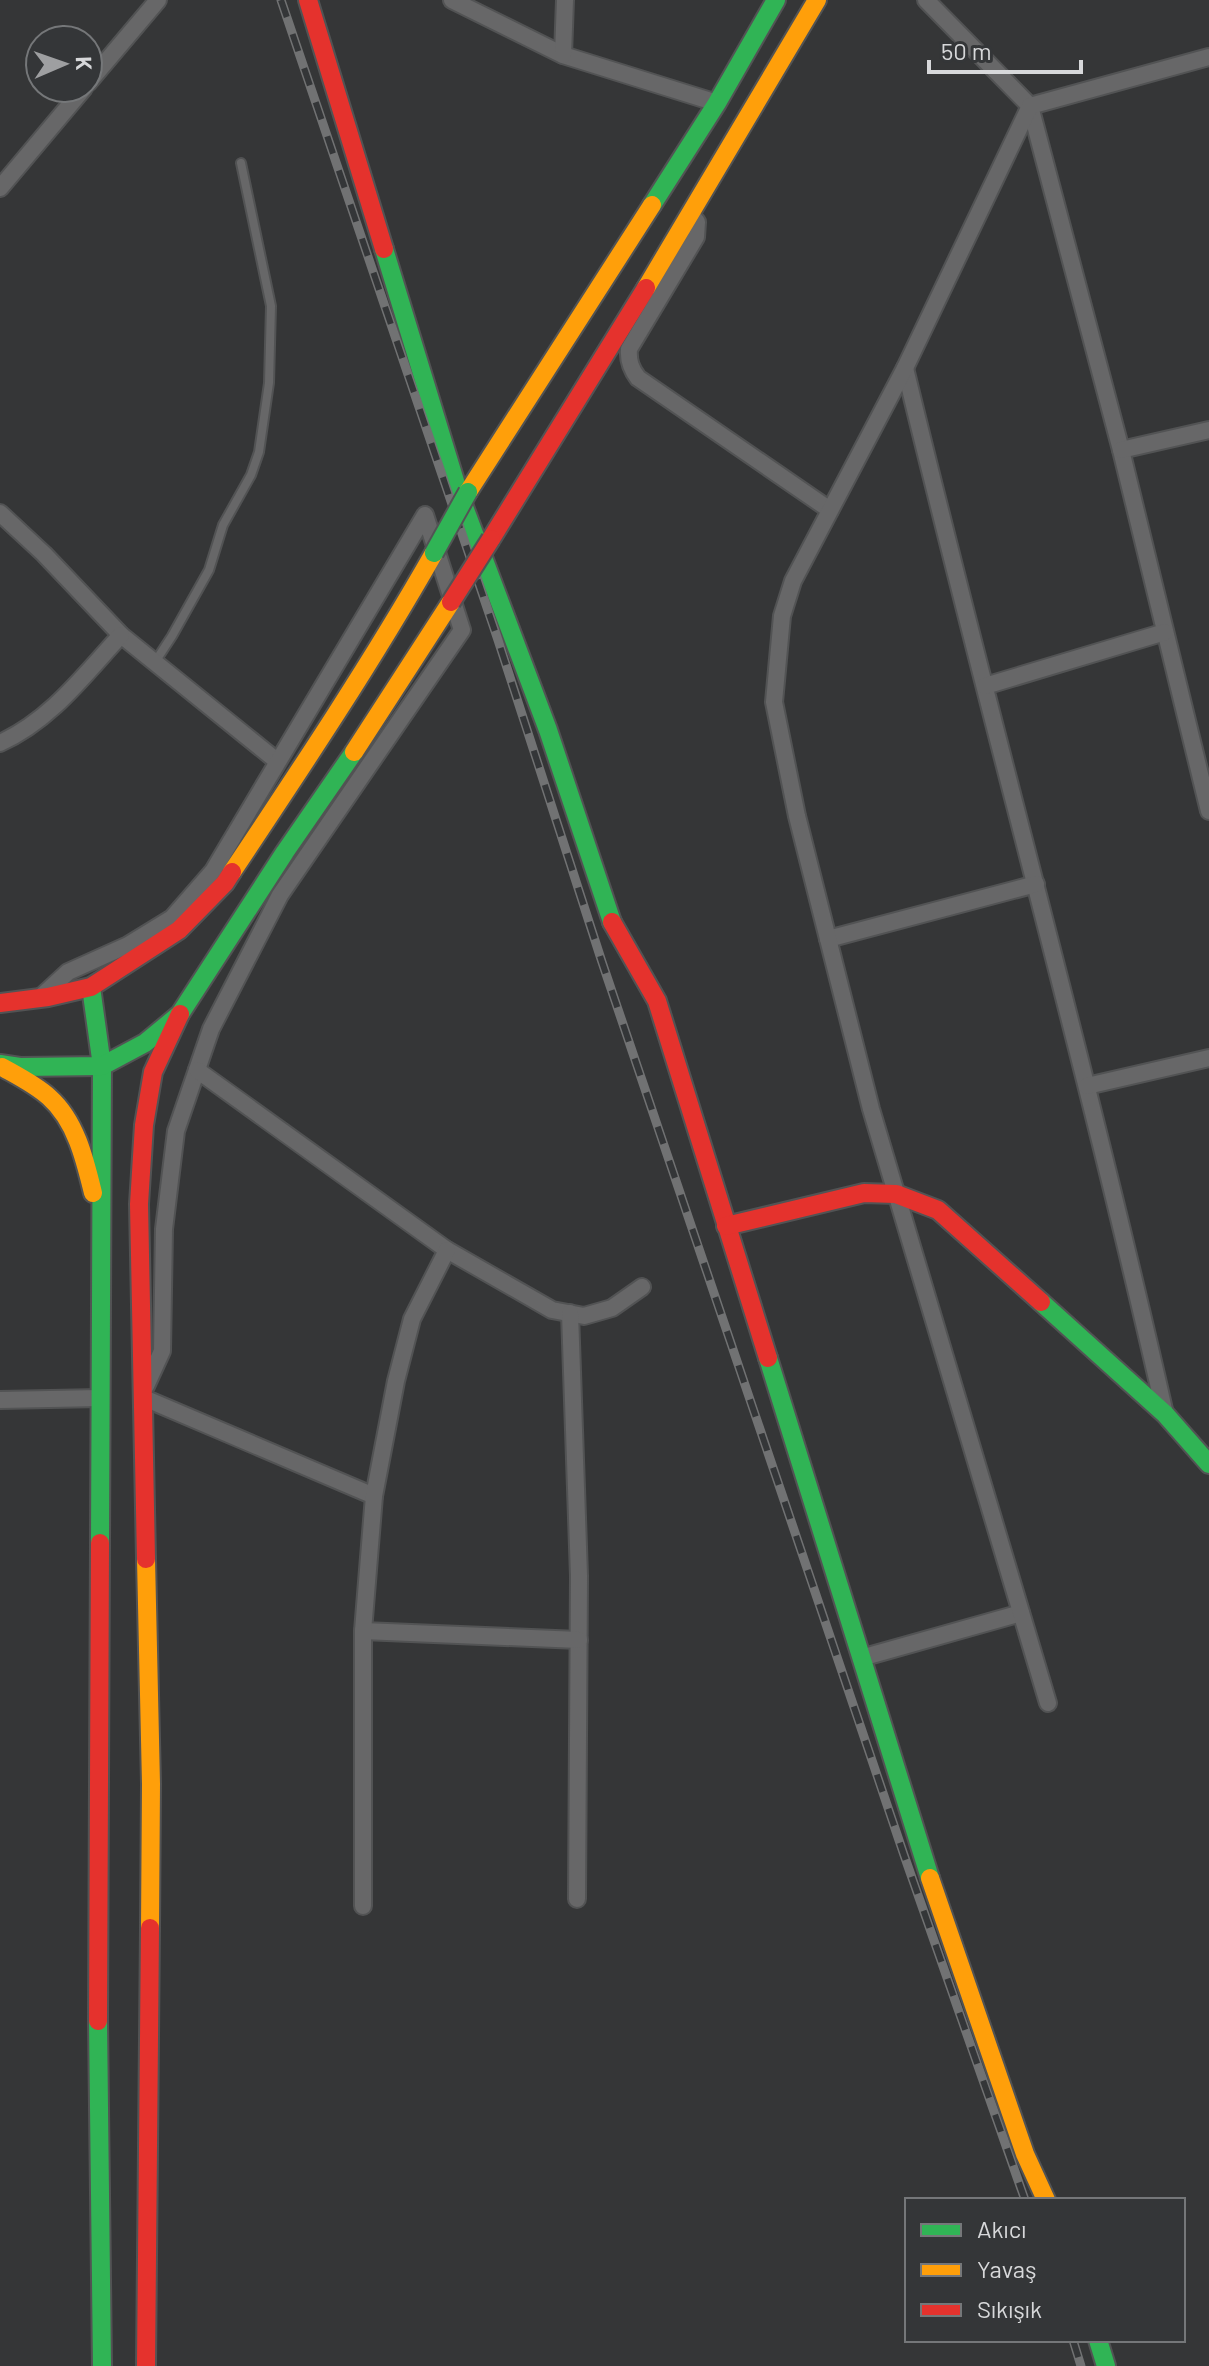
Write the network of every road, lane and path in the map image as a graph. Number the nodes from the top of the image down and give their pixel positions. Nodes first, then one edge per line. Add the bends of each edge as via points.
1 (158, 0) edge
2 (308, 0) edge
3 (452, 0) edge
4 (565, 0) edge
5 (776, 0) edge
6 (817, 0) edge
7 (926, 0) edge
8 (563, 55) junction
9 (1209, 57) edge
10 (104, 64) edge
11 (717, 103) junction
12 (71, 104) edge
13 (1030, 106) junction
14 (241, 163) dead end
15 (0, 188) edge
16 (690, 213) junction
17 (905, 368) junction
18 (1209, 430) edge
19 (1121, 450) junction
20 (830, 510) junction
21 (0, 513) edge
22 (1165, 632) junction
23 (121, 635) junction
24 (155, 662) junction
25 (985, 686) junction
26 (0, 743) edge
27 (277, 761) junction
28 (1205, 772) edge
29 (1209, 811) edge
30 (1036, 884) junction
31 (828, 939) junction
32 (91, 987) junction
33 (40, 998) junction
34 (0, 1003) edge
35 (180, 1014) junction
36 (1209, 1058) edge
37 (0, 1065) edge
38 (102, 1066) junction
39 (197, 1070) junction
40 (1087, 1086) junction
41 (896, 1194) junction
42 (726, 1226) junction
43 (101, 1229) junction
44 (447, 1250) junction
45 (642, 1287) dead end
46 (570, 1313) junction
47 (127, 1397) junction
48 (0, 1400) edge
49 (1165, 1414) junction
50 (1209, 1464) edge
51 (374, 1496) junction
52 (1021, 1613) junction
53 (363, 1631) junction
54 (579, 1640) junction
55 (861, 1658) junction
56 (1048, 1703) dead end
57 (577, 1899) dead end
58 (363, 1906) dead end
59 (1045, 2198) edge
60 (1099, 2342) edge
61 (102, 2366) edge
62 (146, 2366) edge
63 (1106, 2366) edge

1 - 10 street
2 - 42 main road via 458,491 548,730 609,917 657,1001
3 - 8 street
4 - 8 street
5 - 11 main road
6 - 16 main road
7 - 13 street
8 - 11 street
9 - 13 street
11 - 32 main road, bridge via 225,883 179,930
12 - 15 street
13 - 17 street
13 - 19 street
14 - 24 lane via 271,306 270,371 259,452 223,525 209,570
16 - 20 street via 697,222 696,237 629,349 633,372
16 - 35 main road, bridge via 451,602
17 - 20 street
17 - 25 street
18 - 19 street
19 - 22 street
20 - 31 street via 793,581 782,616 774,702
21 - 23 street
22 - 25 street
22 - 28 street
23 - 24 street
23 - 26 street via 49,714
24 - 27 street
25 - 30 street
27 - 33 street via 213,871 172,918 68,972
27 - 39 street via 425,515 462,630 280,895 211,1029
28 - 29 street
30 - 31 street
30 - 40 street
31 - 41 street
32 - 33 main road
32 - 38 main road
33 - 34 main road
35 - 38 main road via 145,1043
35 - 47 main road via 153,1072 144,1125
36 - 40 street
37 - 38 main road
37 - 43 main road via 58,1106 77,1140
38 - 43 main road
39 - 44 street
39 - 47 street via 176,1131 164,1229 162,1351
40 - 49 street
41 - 42 main road via 864,1193
41 - 49 main road via 938,1210
41 - 52 street
42 - 55 main road
43 - 47 main road
44 - 46 street via 552,1310
44 - 51 street via 412,1319
45 - 46 street via 612,1308 584,1316
46 - 54 street
47 - 48 street
47 - 51 street
47 - 61 main road via 98,1975
47 - 62 main road via 151,1784
49 - 50 main road
51 - 53 street
52 - 55 street
52 - 56 street
53 - 54 street
53 - 58 street
54 - 57 street
55 - 59 main road via 927,1871
60 - 63 main road

